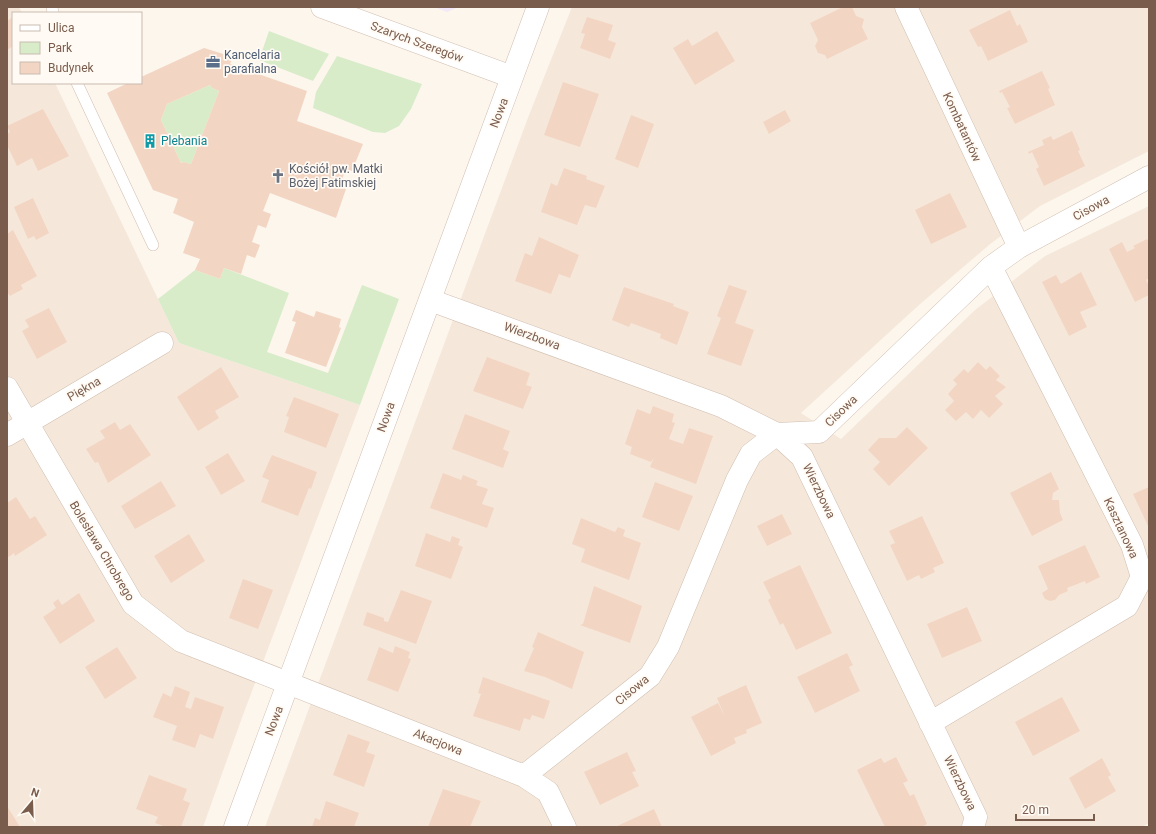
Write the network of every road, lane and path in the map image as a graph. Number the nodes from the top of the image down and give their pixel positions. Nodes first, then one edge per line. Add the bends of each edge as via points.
1 (322, 7) edge
2 (538, 7) edge
3 (906, 7) edge
4 (512, 77) junction
5 (78, 84) edge
6 (1149, 177) edge
7 (153, 245) dead end
8 (1019, 247) junction
9 (991, 268) junction
10 (430, 300) junction
11 (162, 343) dead end
12 (7, 388) edge
13 (26, 423) junction
14 (777, 434) junction
15 (7, 435) edge
16 (289, 683) junction
17 (930, 723) junction
18 (524, 776) junction
19 (235, 827) edge
20 (565, 827) edge
21 (973, 827) edge

1 - 4 street, Szarych Szeregów
2 - 4 street, Nowa
3 - 8 street, Kombatantów
4 - 10 street, Nowa
5 - 7 lane
6 - 8 street, Cisowa
8 - 9 street, Cisowa
9 - 14 street, Cisowa via 819,432
9 - 17 street, Kasztanowa via 1132,545 1142,577 1127,606
10 - 14 street, Wierzbowa via 721,406
10 - 16 street, Nowa
11 - 13 street, Piękna
12 - 13 street, Bolesława Chrobrego
13 - 15 street, Piękna
13 - 16 street, Bolesława Chrobrego via 134,604 181,641
14 - 17 street, Wierzbowa via 802,457
14 - 18 street, Cisowa via 751,454 740,473 668,647 650,676
16 - 18 street, Akacjowa
16 - 19 street, Nowa
17 - 21 street, Wierzbowa via 976,817
18 - 20 street, Akacjowa via 548,792

